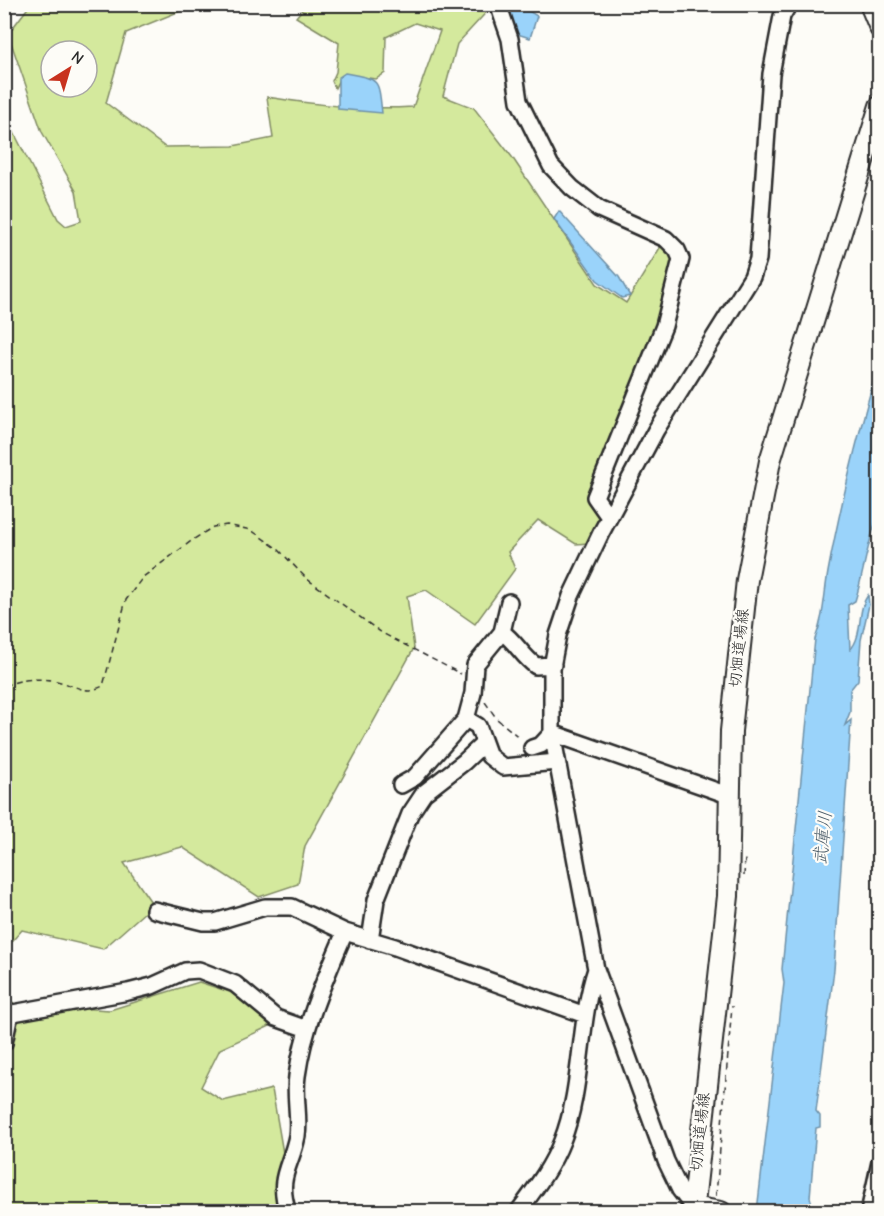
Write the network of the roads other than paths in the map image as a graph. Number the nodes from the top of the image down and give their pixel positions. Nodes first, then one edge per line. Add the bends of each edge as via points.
1 (498, 4) edge
2 (789, 4) edge
3 (870, 4) edge
4 (879, 28) edge
5 (879, 106) edge
6 (609, 518) junction
7 (509, 602) dead end
8 (502, 632) junction
9 (553, 665) junction
10 (466, 719) junction
11 (552, 733) junction
12 (484, 742) junction
13 (532, 748) road end
14 (557, 762) junction
15 (401, 785) dead end
16 (728, 795) junction
17 (154, 910) dead end
18 (345, 932) junction
19 (370, 940) junction
20 (596, 969) junction
21 (585, 1015) junction
22 (307, 1029) junction
23 (4, 1043) edge
24 (879, 1162) edge
25 (693, 1209) edge
26 (718, 1211) edge
27 (288, 1212) edge
28 (518, 1212) edge
29 (869, 1212) edge

1 - 6 street via 510,39 519,101 550,166 599,209 666,239 681,259 664,326 595,496
2 - 6 street via 782,16 771,74 758,259 745,291 656,430
3 - 4 main road
5 - 16 main road, 切畑道場線 via 789,396 762,500 735,675
6 - 9 street via 571,596
7 - 8 street
8 - 9 street via 536,666
8 - 10 street via 475,665
9 - 11 street
10 - 12 street via 478,726
10 - 15 street via 415,777
11 - 13 street
11 - 14 street
11 - 16 street
12 - 14 street via 489,756 503,767
12 - 19 street via 424,793 410,814 376,900
14 - 20 street
16 - 25 main road, 切畑道場線 via 728,896
17 - 18 street via 215,922 265,908 292,907
18 - 19 street
18 - 22 street via 311,1010
19 - 21 street
20 - 21 street
20 - 25 street via 666,1161
21 - 28 street via 563,1138 549,1167
22 - 23 street via 276,1018 235,984 199,970 185,971 128,992 13,1013
22 - 27 street via 296,1080 297,1134 283,1180
24 - 29 street
25 - 26 main road

